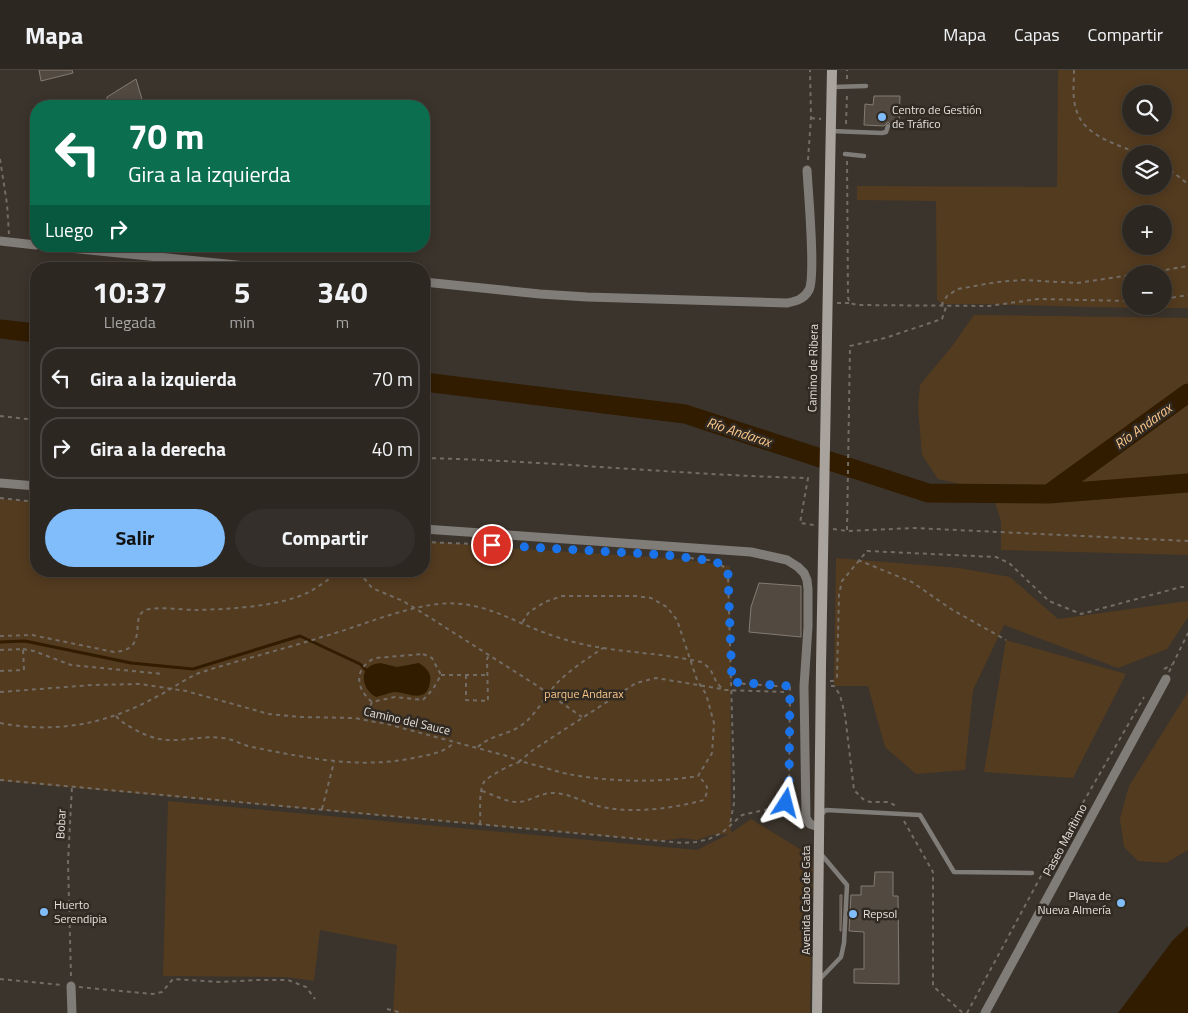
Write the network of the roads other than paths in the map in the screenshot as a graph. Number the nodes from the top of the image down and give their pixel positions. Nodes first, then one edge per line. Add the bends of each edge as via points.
1 (832, 70) edge
2 (866, 86) dead end
3 (831, 87) junction
4 (888, 126) dead end
5 (830, 131) junction
6 (845, 154) road end
7 (864, 156) dead end
8 (807, 170) road end
9 (5, 242) edge
10 (30, 244) edge
11 (109, 252) edge
12 (207, 262) edge
13 (430, 283) edge
14 (0, 483) edge
15 (30, 486) edge
16 (430, 529) edge
17 (821, 666) joint
18 (1166, 679) road end
19 (819, 822) junction
20 (818, 850) junction
21 (1032, 873) dead end
22 (818, 981) junction
23 (71, 986) road end
24 (72, 1013) edge
25 (817, 1013) edge
26 (985, 1013) edge

1 - 3 main road, Camino de Ribera
2 - 3 lane
3 - 5 main road, Camino de Ribera
4 - 5 lane via 882,133
5 - 17 main road, Camino de Ribera, bridge
6 - 7 lane
8 - 13 street via 812,270 810,288 804,298 796,302 540,294
9 - 10 street
11 - 12 street
14 - 15 street
16 - 19 street via 751,552 787,560 798,567 804,573 808,589 804,686 806,818 810,824
17 - 19 main road, Avenida Cabo de Gata via 824,684
18 - 26 street, Paseo Marítimo
19 - 20 main road, Avenida Cabo de Gata
19 - 21 lane via 826,810 920,815 954,872
20 - 22 main road, Avenida Cabo de Gata
20 - 22 lane via 847,885 841,957
22 - 25 main road, Avenida Cabo de Gata
23 - 24 street

